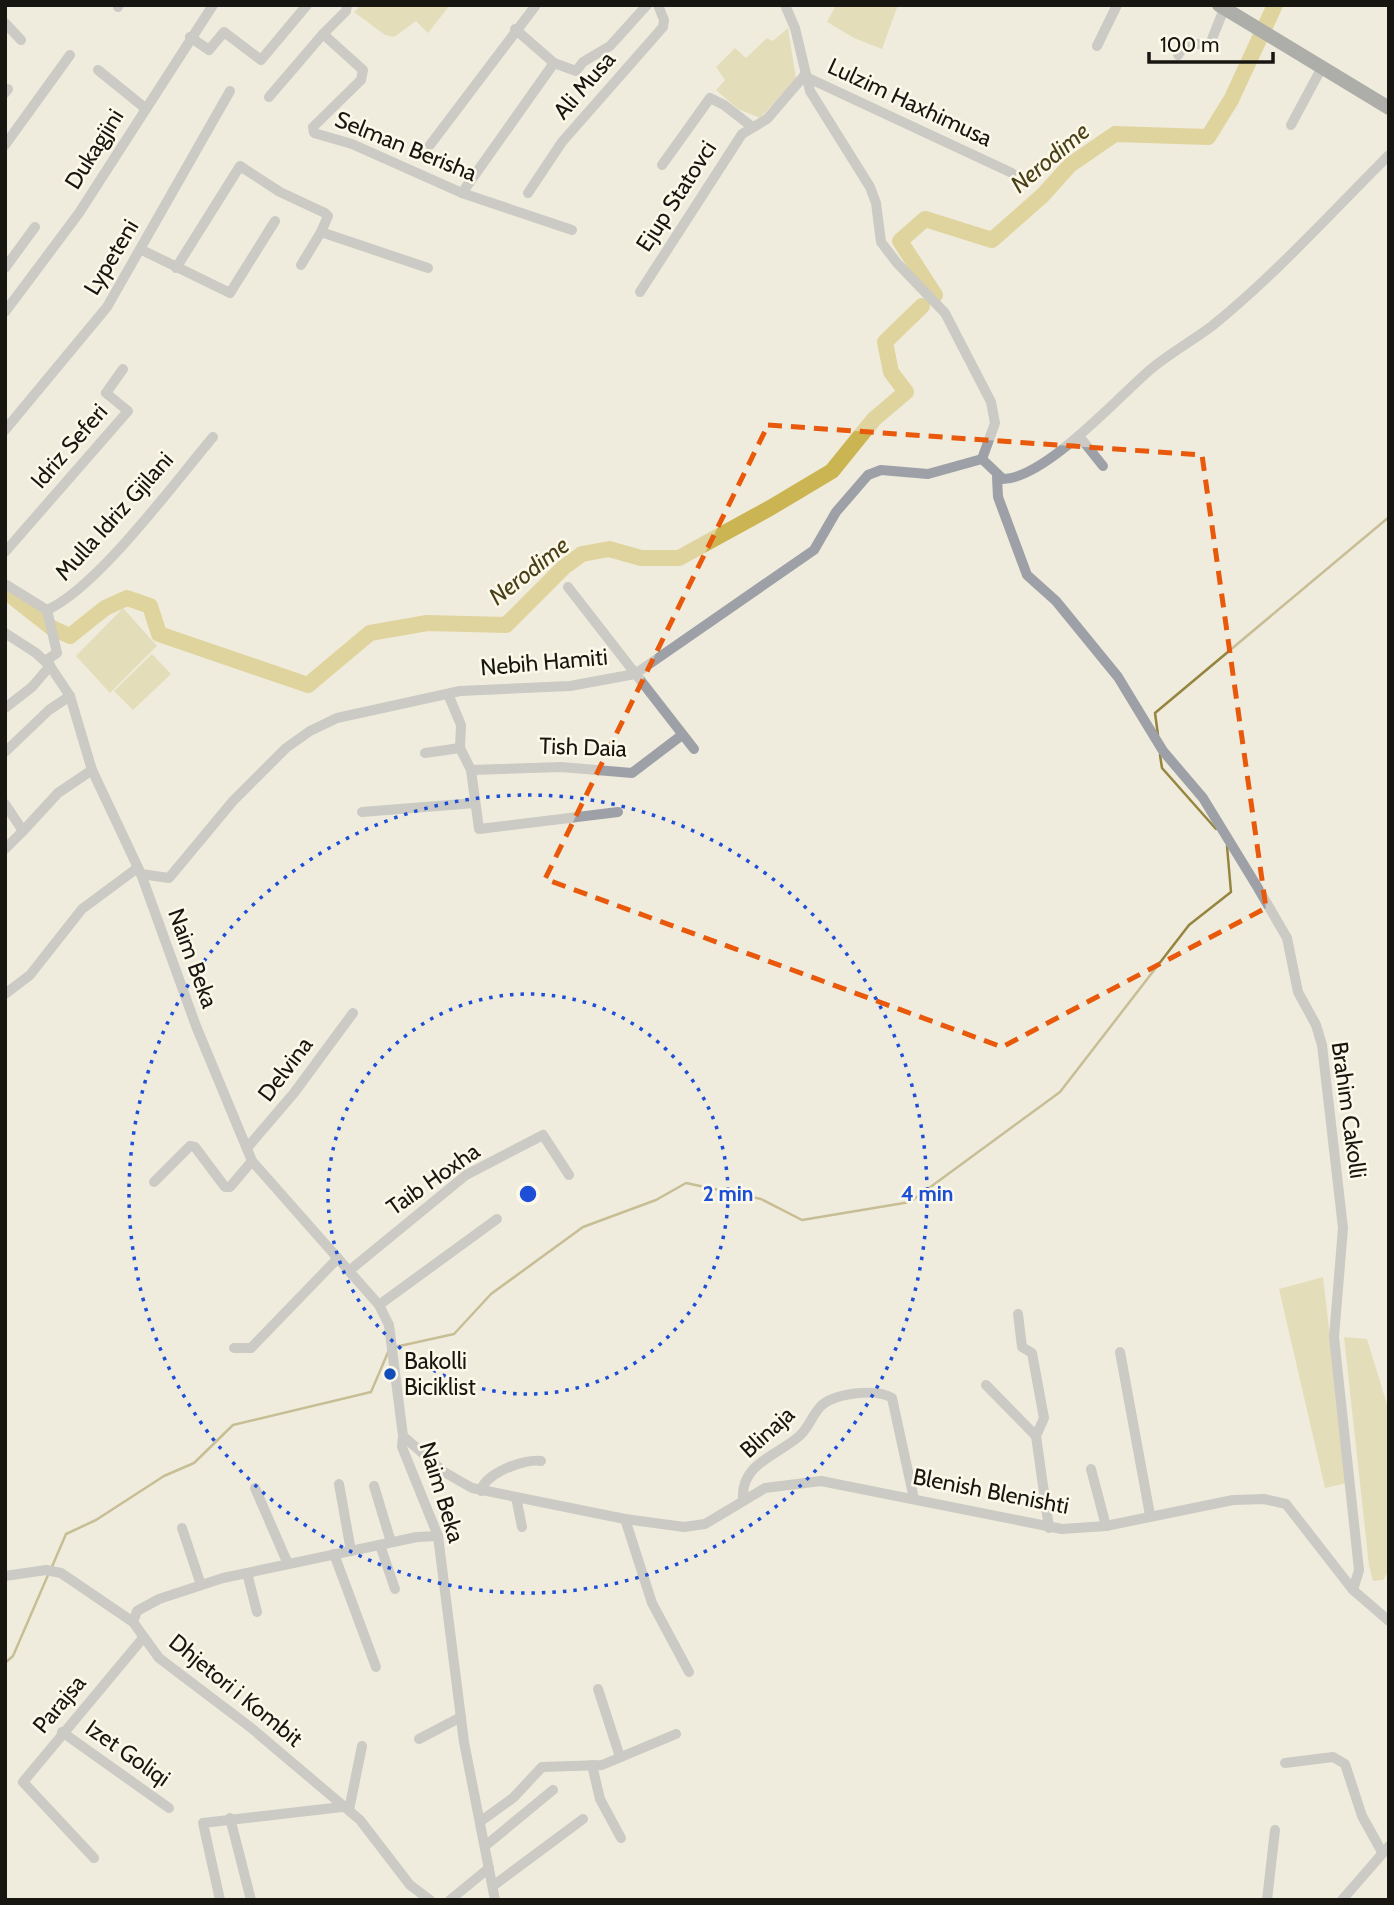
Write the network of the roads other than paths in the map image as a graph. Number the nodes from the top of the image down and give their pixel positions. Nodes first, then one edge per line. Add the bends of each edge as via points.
1 (213, 5) edge
2 (307, 5) edge
3 (347, 5) edge
4 (536, 5) edge
5 (647, 5) edge
6 (658, 5) edge
7 (785, 5) edge
8 (1117, 5) edge
9 (1222, 7) edge
10 (5, 23) edge
11 (515, 29) junction
12 (323, 34) junction
13 (190, 37) junction
14 (21, 40) dead end
15 (1097, 46) dead end
16 (70, 55) dead end
17 (1178, 55) dead end
18 (554, 64) junction
19 (1321, 69) junction
20 (98, 70) dead end
21 (804, 76) junction
22 (230, 91) dead end
23 (269, 97) dead end
24 (1389, 107) edge
25 (145, 108) junction
26 (1291, 125) dead end
27 (751, 126) junction
28 (5, 145) edge
29 (430, 145) dead end
30 (1389, 155) edge
31 (662, 165) dead end
32 (1012, 173) dead end
33 (462, 192) junction
34 (528, 193) dead end
35 (275, 221) dead end
36 (34, 227) dead end
37 (572, 230) dead end
38 (321, 232) junction
39 (142, 250) junction
40 (301, 265) dead end
41 (5, 268) edge
42 (176, 268) junction
43 (428, 268) dead end
44 (640, 292) dead end
45 (5, 312) edge
46 (123, 369) dead end
47 (5, 430) edge
48 (1079, 436) junction
49 (213, 437) dead end
50 (982, 458) junction
51 (1104, 466) dead end
52 (997, 477) junction
53 (5, 552) edge
54 (5, 584) edge
55 (568, 587) dead end
56 (47, 610) junction
57 (5, 633) edge
58 (50, 666) junction
59 (635, 674) junction
60 (448, 694) junction
61 (70, 696) junction
62 (5, 708) edge
63 (682, 735) junction
64 (460, 748) junction
65 (694, 749) dead end
66 (5, 752) edge
67 (425, 753) dead end
68 (471, 769) junction
69 (92, 770) junction
70 (475, 803) junction
71 (5, 804) edge
72 (362, 812) dead end
73 (618, 812) dead end
74 (23, 831) junction
75 (5, 849) edge
76 (139, 871) junction
77 (5, 994) edge
78 (353, 1013) dead end
79 (247, 1147) junction
80 (253, 1161) junction
81 (569, 1175) dead end
82 (154, 1182) dead end
83 (497, 1219) dead end
84 (338, 1258) junction
85 (349, 1270) junction
86 (379, 1305) junction
87 (1018, 1314) dead end
88 (233, 1348) dead end
89 (1120, 1352) dead end
90 (986, 1385) dead end
91 (403, 1436) junction
92 (1036, 1436) junction
93 (541, 1461) dead end
94 (1091, 1469) dead end
95 (339, 1483) dead end
96 (374, 1486) dead end
97 (255, 1488) dead end
98 (481, 1491) junction
99 (516, 1497) junction
100 (914, 1499) junction
101 (743, 1500) junction
102 (1150, 1515) junction
103 (625, 1519) junction
104 (1106, 1526) junction
105 (522, 1527) dead end
106 (182, 1528) dead end
107 (1049, 1528) junction
108 (438, 1536) junction
109 (385, 1543) junction
110 (351, 1551) junction
111 (334, 1554) junction
112 (288, 1564) junction
113 (247, 1573) junction
114 (5, 1576) edge
115 (201, 1585) junction
116 (394, 1589) dead end
117 (1353, 1590) junction
118 (257, 1612) dead end
119 (1389, 1621) edge
120 (133, 1622) junction
121 (143, 1638) junction
122 (376, 1667) dead end
123 (689, 1672) dead end
124 (598, 1689) dead end
125 (461, 1717) junction
126 (62, 1732) junction
127 (676, 1734) dead end
128 (419, 1739) dead end
129 (362, 1746) dead end
130 (620, 1757) junction
131 (1285, 1763) dead end
132 (592, 1765) junction
133 (552, 1790) dead end
134 (169, 1808) dead end
135 (345, 1808) junction
136 (230, 1818) junction
137 (583, 1819) dead end
138 (481, 1821) junction
139 (1275, 1830) dead end
140 (621, 1838) dead end
141 (485, 1846) junction
142 (1386, 1849) edge
143 (94, 1858) dead end
144 (489, 1868) junction
145 (493, 1886) junction
146 (1345, 1899) edge
147 (220, 1900) edge
148 (251, 1900) edge
149 (430, 1900) edge
150 (450, 1900) edge
151 (495, 1900) edge
152 (1267, 1900) edge

1 - 13 street, Dukagjini
2 - 13 street via 261,60 224,32 209,50
3 - 12 street
4 - 11 street
5 - 18 street via 610,46 576,71
6 - 34 street, Ali Musa via 663,27 562,142
7 - 21 street via 795,28
8 - 15 street
9 - 17 street via 1209,44 1185,44
9 - 19 main road
10 - 14 street
11 - 18 street
11 - 29 street
12 - 23 street
12 - 33 street, Selman Berisha via 363,70 360,82 313,127 314,133 352,144
13 - 25 street, Dukagjini
16 - 28 street
18 - 33 street
19 - 24 main road
19 - 26 street
20 - 25 street
21 - 27 street, Ejup Statovci via 767,118
21 - 32 street, Lulzim Haxhimusa
21 - 50 street, Lulzim Haxhimusa via 822,114 835,127 870,187 881,242 945,313 991,402 995,423
22 - 39 street, Lypeteni
25 - 45 street, Dukagjini via 79,213
27 - 31 street, Ejup Statovci via 710,98
27 - 44 street, Ejup Statovci via 726,156
30 - 48 street via 1302,244 1213,325 1150,370
33 - 37 street, Selman Berisha
35 - 42 street via 230,293
36 - 41 street
38 - 40 street
38 - 42 street via 328,216 325,213 240,166
38 - 43 street
39 - 42 street
39 - 47 street, Lypeteni via 107,307
46 - 53 street, Idriz Seferi via 106,393 128,411
48 - 51 street
48 - 52 street via 1025,475
49 - 56 street, Mulla Idriz Gjilani via 119,547 61,604
50 - 52 street
50 - 59 street, Nebih Hamiti via 928,474 881,470 868,475 836,512 814,550
52 - 117 street, Brahim Cakolli via 998,496 1027,575 1056,601 1118,677 1163,751 1203,798 1287,938 1298,992 1316,1025 1343,1228 1334,1337 1359,1570
54 - 56 street, Mulla Idriz Gjilani
55 - 59 street
56 - 58 street via 57,653 48,659
57 - 58 street, Naim Beka
58 - 61 street, Naim Beka
58 - 62 street
59 - 60 street, Nebih Hamiti via 570,686
59 - 63 street
60 - 64 street via 461,725
60 - 76 street, Nebih Hamiti via 337,718 310,731 241,793 169,878
61 - 66 street
61 - 69 street, Naim Beka
63 - 65 street
63 - 68 street, Tish Daia via 632,773 561,767
64 - 67 street
64 - 68 street
68 - 70 street
69 - 74 street via 58,793
69 - 76 street, Naim Beka
70 - 72 street
70 - 73 street via 476,826 482,831
71 - 74 street
74 - 75 street
76 - 77 street via 82,909 30,975
76 - 79 street, Naim Beka
78 - 79 street, Delvina
79 - 80 street, Naim Beka
80 - 82 street via 225,1187 190,1146
80 - 84 street, Naim Beka
81 - 85 street, Taib Hoxha via 543,1135 466,1175
83 - 86 street
84 - 85 street, Naim Beka
84 - 88 street via 251,1348
85 - 86 street, Naim Beka
86 - 91 street, Naim Beka via 389,1325
87 - 92 street via 1022,1347 1032,1353 1044,1418
89 - 102 street
90 - 92 street
91 - 98 street, Blenish Blenishti via 444,1472
91 - 108 street, Naim Beka via 402,1447
92 - 107 street
93 - 98 street via 527,1460 488,1479
94 - 104 street
95 - 110 street
96 - 109 street
97 - 112 street
98 - 99 street, Blenish Blenishti
99 - 103 street, Blenish Blenishti
99 - 105 street
100 - 101 street, Blenish Blenishti via 821,1481 765,1488
100 - 101 street, Blinaja via 892,1398 884,1393 848,1395 821,1405 803,1433 752,1468
100 - 107 street, Blenish Blenishti
101 - 103 street, Blenish Blenishti via 705,1524 684,1527
102 - 104 street, Blenish Blenishti
102 - 117 street, Blenish Blenishti via 1233,1500 1286,1504
103 - 123 street via 652,1603
104 - 107 street, Blenish Blenishti
106 - 115 street
108 - 109 street
108 - 125 street, Naim Beka
109 - 110 street
109 - 116 street
110 - 111 street
111 - 112 street
111 - 122 street
112 - 113 street
113 - 115 street
113 - 118 street
114 - 120 street via 51,1571 70,1577
115 - 120 street via 147,1605 137,1611
117 - 119 street, Blenish Blenishti
120 - 121 street, Dhjetori i Kombit
121 - 126 street, Parajsa
121 - 135 street, Dhjetori i Kombit via 159,1658
124 - 130 street
125 - 128 street
125 - 138 street, Naim Beka
126 - 134 street, Izet Goliqi
126 - 143 street, Parajsa via 23,1782
127 - 130 street
129 - 135 street
130 - 132 street
131 - 142 street via 1333,1757 1345,1764 1362,1816
132 - 138 street via 542,1767 513,1798
132 - 140 street via 600,1799
133 - 141 street
135 - 136 street
135 - 149 street, Dhjetori i Kombit via 411,1885
136 - 147 street via 203,1823
136 - 148 street
137 - 145 street
138 - 141 street, Naim Beka
139 - 152 street
141 - 144 street, Naim Beka
142 - 146 street
144 - 145 street, Naim Beka
144 - 150 street
145 - 151 street, Naim Beka

